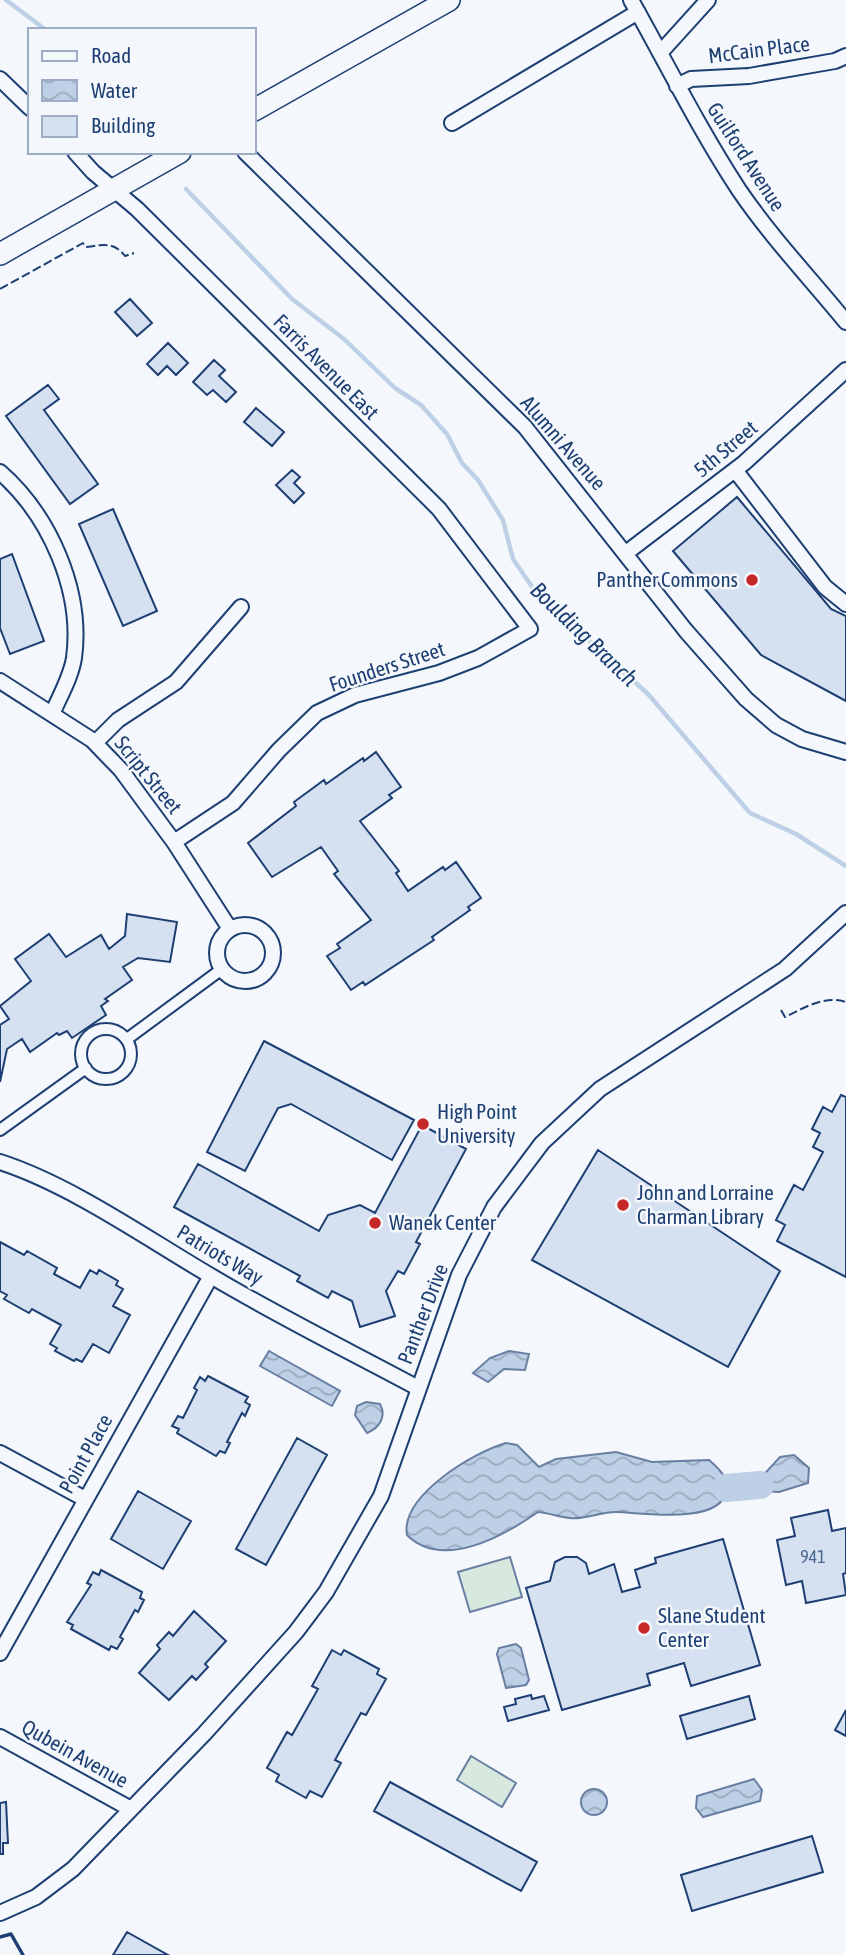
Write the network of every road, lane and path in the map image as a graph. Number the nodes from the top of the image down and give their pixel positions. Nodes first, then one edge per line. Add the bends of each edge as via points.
1 (449, 0) edge
2 (708, 0) edge
3 (635, 6) edge
4 (660, 53) junction
5 (846, 56) edge
6 (0, 79) edge
7 (677, 86) junction
8 (28, 106) edge
9 (256, 109) edge
10 (452, 123) dead end
11 (77, 154) edge
12 (177, 154) edge
13 (247, 154) edge
14 (114, 190) junction
15 (0, 254) edge
16 (846, 322) edge
17 (846, 370) edge
18 (736, 470) junction
19 (0, 472) edge
20 (626, 553) junction
21 (846, 604) edge
22 (241, 607) dead end
23 (530, 629) joint
24 (0, 681) edge
25 (52, 714) junction
26 (95, 743) junction
27 (846, 752) edge
28 (174, 842) junction
29 (846, 912) edge
30 (230, 929) junction
31 (222, 969) junction
32 (127, 1039) junction
33 (86, 1068) junction
34 (0, 1130) edge
35 (0, 1162) edge
36 (211, 1276) junction
37 (418, 1388) junction
38 (0, 1453) edge
39 (85, 1500) junction
40 (0, 1653) edge
41 (0, 1737) edge
42 (129, 1808) junction
43 (0, 1913) edge

1 - 9 main road
2 - 4 street
3 - 4 street, Guilford Avenue
3 - 10 street
4 - 7 street, Guilford Avenue
5 - 7 street, McCain Place via 749,76 691,79
6 - 8 street
7 - 16 street, Guilford Avenue via 765,226
11 - 14 street, Farris Avenue East
12 - 14 main road
13 - 20 street, Alumni Avenue via 525,427
14 - 15 main road
14 - 23 street, Farris Avenue East via 439,509
17 - 18 street, 5th Street
18 - 20 street, 5th Street
18 - 21 street via 825,587
19 - 25 street via 29,504 70,586 76,624 73,661
20 - 27 street, Alumni Avenue via 746,699 776,725 802,739
22 - 26 street via 176,681 118,720
23 - 28 street, Founders Street via 478,658 355,695 317,713 233,803
24 - 25 street, Script Street
25 - 26 street, Script Street
26 - 28 street, Script Street
28 - 30 street, Script Street
29 - 37 street, Panther Drive via 785,969 600,1089 542,1143 494,1208 459,1275
30 - 31 street via 219,943
30 - 31 street via 247,925 263,932 272,958 255,979 236,979
31 - 32 street
32 - 33 street via 112,1030 92,1034 82,1048
32 - 33 street via 130,1061 120,1075 100,1078
33 - 34 street
35 - 36 street, Patriots Way via 27,1171 134,1228
36 - 37 street, Patriots Way
36 - 39 street, Point Place
37 - 42 street, Panther Drive via 381,1496 326,1592 204,1734
38 - 39 street
39 - 40 street, Point Place
41 - 42 street, Qubein Avenue
42 - 43 street, Panther Drive via 73,1869 36,1897

